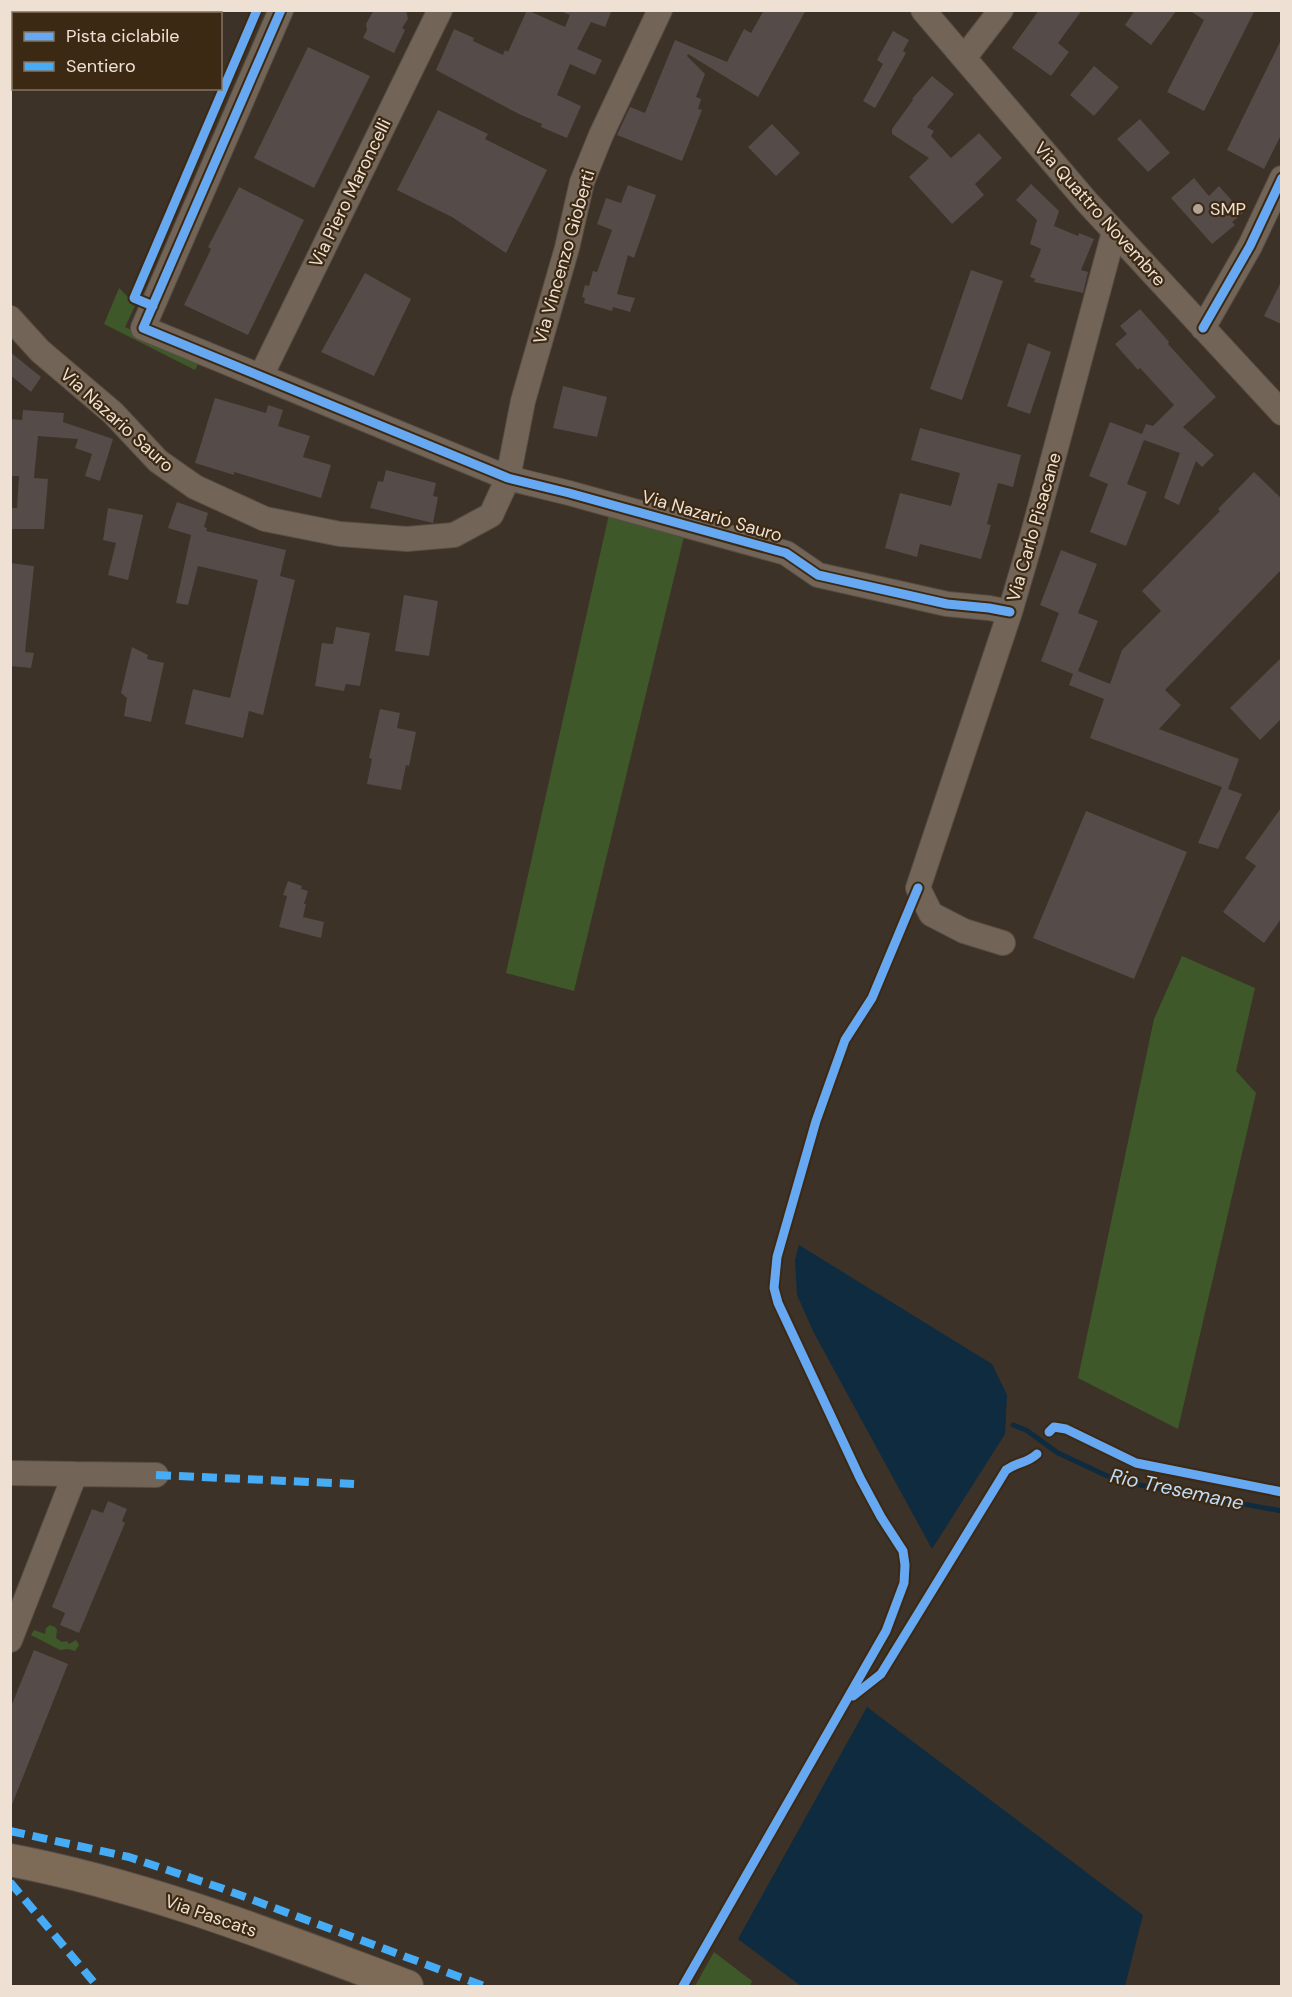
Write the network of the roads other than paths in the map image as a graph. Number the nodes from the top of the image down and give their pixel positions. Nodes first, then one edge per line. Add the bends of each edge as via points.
1 (281, 10) edge
2 (440, 10) edge
3 (660, 10) edge
4 (923, 10) edge
5 (1001, 10) edge
6 (964, 58) junction
7 (1281, 178) edge
8 (1114, 232) junction
9 (10, 318) edge
10 (1203, 328) junction
11 (261, 376) junction
12 (1281, 413) edge
13 (508, 478) junction
14 (1010, 612) junction
15 (1003, 943) dead end
16 (10, 1473) edge
17 (75, 1474) junction
18 (156, 1475) dead end
19 (10, 1640) edge
20 (10, 1860) edge
21 (407, 1986) edge

1 - 11 street via 143,328
2 - 11 street, Via Piero Maroncelli
3 - 13 street, Via Vincenzo Gioberti via 582,182 523,401
4 - 6 street, Via Quattro Novembre
5 - 6 street
6 - 8 street, Via Quattro Novembre
7 - 10 street via 1250,246
8 - 10 street, Via Quattro Novembre
8 - 14 street, Via Carlo Pisacane
9 - 13 street, Via Nazario Sauro via 40,351 113,413 159,460 195,487 265,519 340,534 407,539 454,535 491,515
10 - 12 street, Via Quattro Novembre
11 - 13 street
13 - 14 street, Via Nazario Sauro via 786,553 818,575 946,604
14 - 15 street, Via Carlo Pisacane via 918,888 931,914 964,931
16 - 17 street
17 - 18 street
17 - 19 street
20 - 21 main road, Via Pascats via 163,1899

